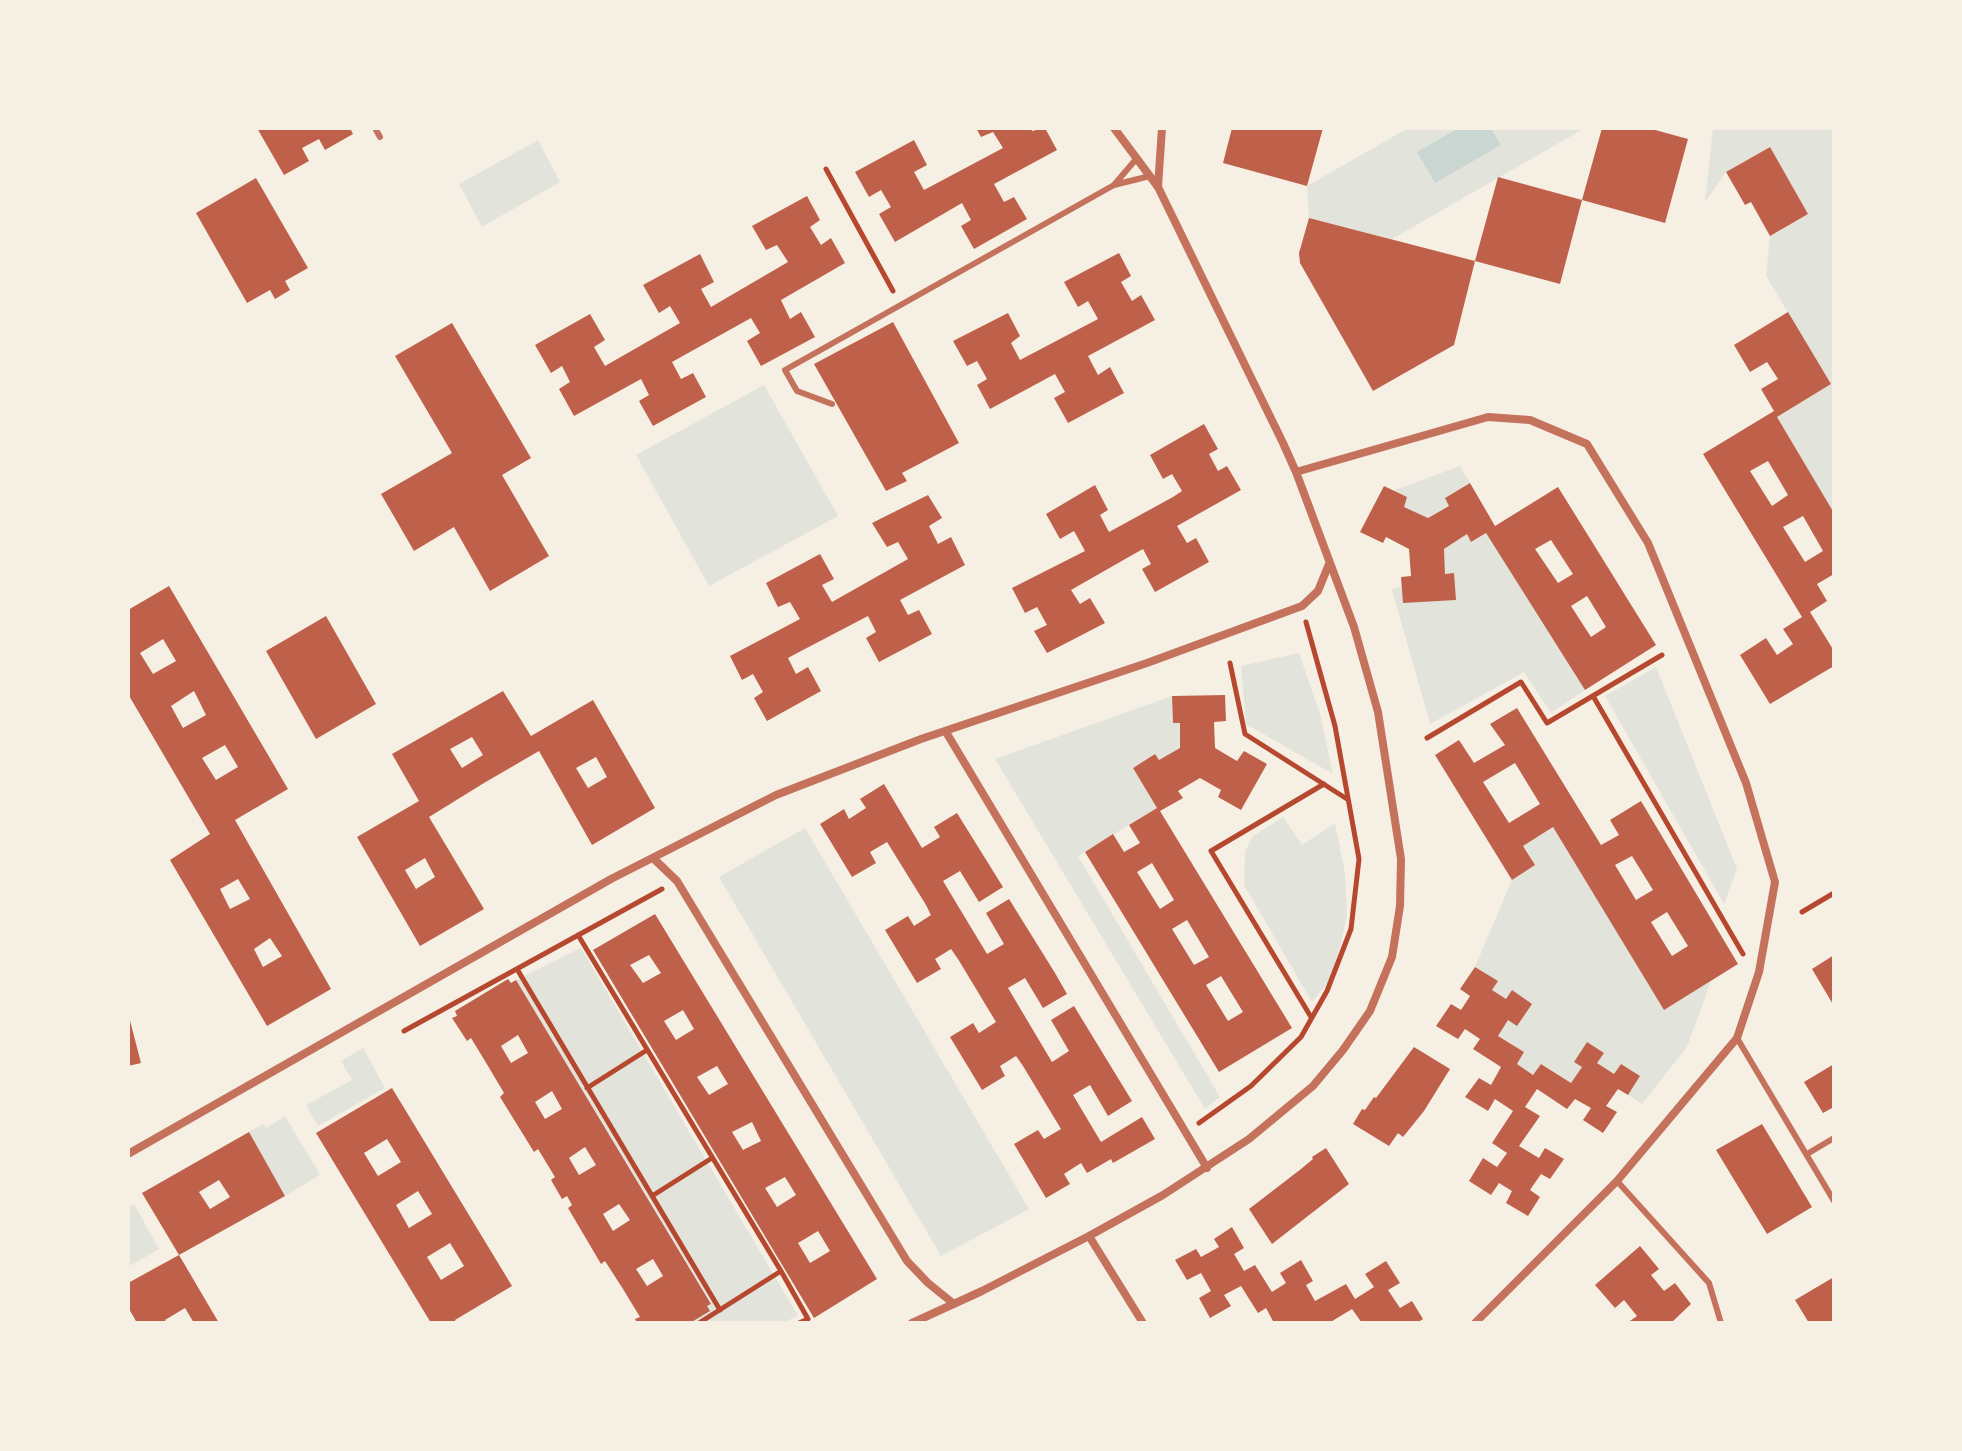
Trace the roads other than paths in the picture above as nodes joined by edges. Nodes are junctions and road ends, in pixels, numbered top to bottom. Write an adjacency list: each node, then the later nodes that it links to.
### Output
1 (375, 128): 4 (lane)
2 (1114, 128): 5 (street)
3 (1162, 128): 8 (street)
4 (380, 137)
5 (1137, 158): 6 (street); 7 (lane)
6 (1150, 176): 7 (lane); 8 (street)
7 (1114, 185): 9 (lane)
8 (1158, 187): 10 (street)
9 (832, 404)
10 (1296, 472): 11 (street); 14 (street)
11 (1329, 564): 12 (street); 18 (street)
12 (946, 732): 13 (street); 18 (street)
13 (653, 858): 16 (street); 22 (street)
14 (1737, 1038): 17 (lane); 19 (street)
15 (1834, 1138): 17 (lane)
16 (128, 1154)
17 (1807, 1154): 20 (lane)
18 (1207, 1168): 21 (street)
19 (1617, 1181): 25 (street); 26 (lane)
20 (1834, 1201)
21 (1089, 1236): 22 (street); 24 (street)
22 (954, 1304): 23 (street)
23 (912, 1323)
24 (1143, 1323)
25 (1475, 1323)
26 (1721, 1323)

